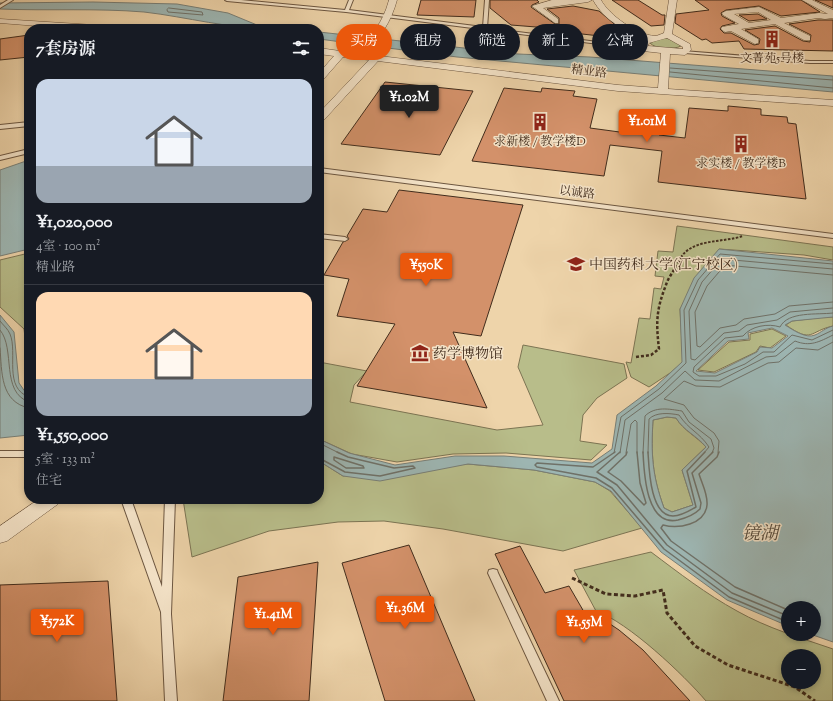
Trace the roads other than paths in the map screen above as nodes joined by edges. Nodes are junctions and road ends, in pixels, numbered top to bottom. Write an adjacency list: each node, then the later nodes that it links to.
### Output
1 (11, 0): 13 (lane)
2 (227, 0): 11 (lane)
3 (351, 0): 14 (lane)
4 (393, 0): 16 (street)
5 (487, 0): 23 (lane)
6 (546, 0): 12 (street)
7 (588, 0): 12 (street)
8 (597, 0): 28 (street)
9 (673, 0): 27 (street)
10 (806, 0): 15 (street)
11 (262, 1): 14 (lane)
12 (563, 2): 19 (street)
13 (0, 7)
14 (346, 11): 16 (lane)
15 (830, 16): 18 (street); 20 (street)
16 (389, 17): 22 (street); 24 (lane)
17 (0, 20): 21 (street)
18 (777, 20): 25 (street); 25 (street); 30 (street)
19 (555, 21)
20 (833, 22)
21 (40, 24)
22 (384, 24)
23 (485, 24)
24 (464, 26)
25 (748, 26): 33 (street)
26 (520, 33): 34 (lane)
27 (668, 35): 28 (street); 31 (street)
28 (652, 38): 32 (street)
29 (688, 38): 31 (street)
30 (807, 38)
31 (676, 39): 37 (street)
32 (648, 40)
33 (755, 41)
34 (592, 42)
35 (648, 48): 39 (street)
36 (324, 51): 38 (street, 精业路)
37 (685, 52): 39 (street); 43 (lane)
38 (336, 53)
39 (666, 53): 45 (street)
40 (336, 58): 44 (street)
41 (392, 59): 45 (street, 精业路)
42 (374, 60): 47 (street)
43 (833, 62)
44 (324, 73)
45 (663, 91): 46 (street, 精业路)
46 (833, 103)
47 (324, 114)
48 (24, 125): 49 (lane)
49 (0, 127)
50 (24, 152): 51 (lane)
51 (0, 158)
52 (324, 171): 53 (lane, 以诚路)
53 (833, 236)
54 (324, 237): 55 (lane)
55 (345, 239)
56 (0, 454): 57 (lane)
57 (24, 454)
58 (45, 504): 61 (street)
59 (128, 504): 63 (lane)
60 (170, 504): 63 (lane)
61 (0, 536)
62 (493, 572): 65 (lane)
63 (166, 614): 64 (lane)
64 (171, 701)
65 (553, 701)

